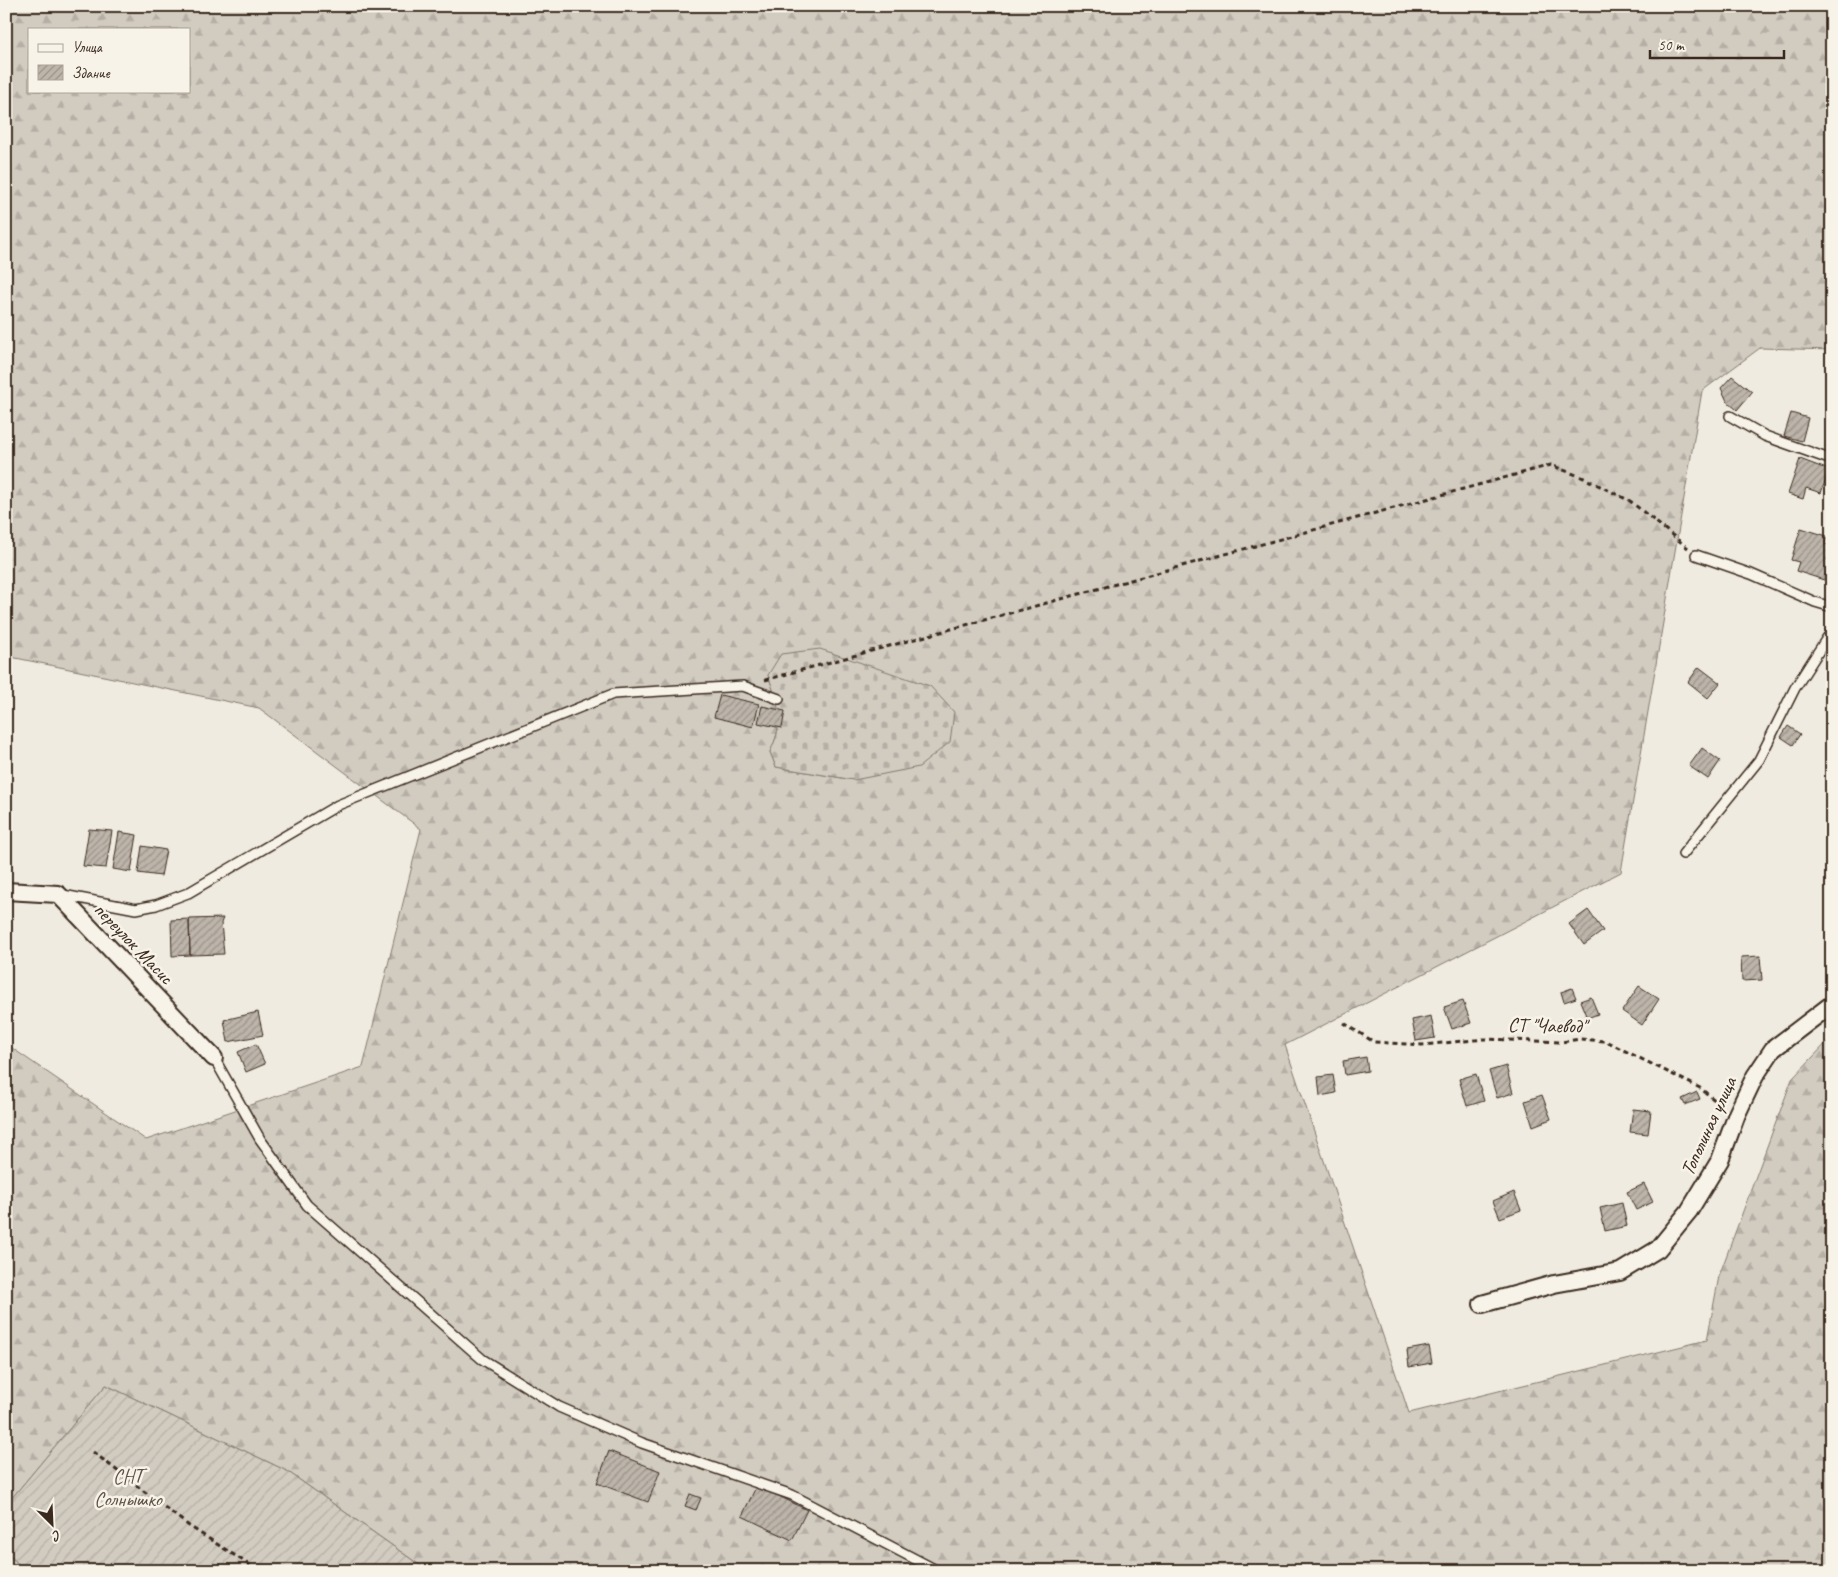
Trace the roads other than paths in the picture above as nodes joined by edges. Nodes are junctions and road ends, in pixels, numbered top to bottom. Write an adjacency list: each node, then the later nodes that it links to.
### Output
1 (1730, 416): 2 (lane)
2 (1832, 460)
3 (1696, 554): 4 (lane)
4 (1832, 607)
5 (1832, 635): 7 (lane)
6 (779, 699): 9 (lane)
7 (1683, 854)
8 (6, 891): 9 (street)
9 (58, 894): 11 (street, переулок Масис)
10 (1832, 1004): 12 (street, Тополиная улица)
11 (214, 1058): 13 (lane)
12 (1482, 1304)
13 (938, 1571)

